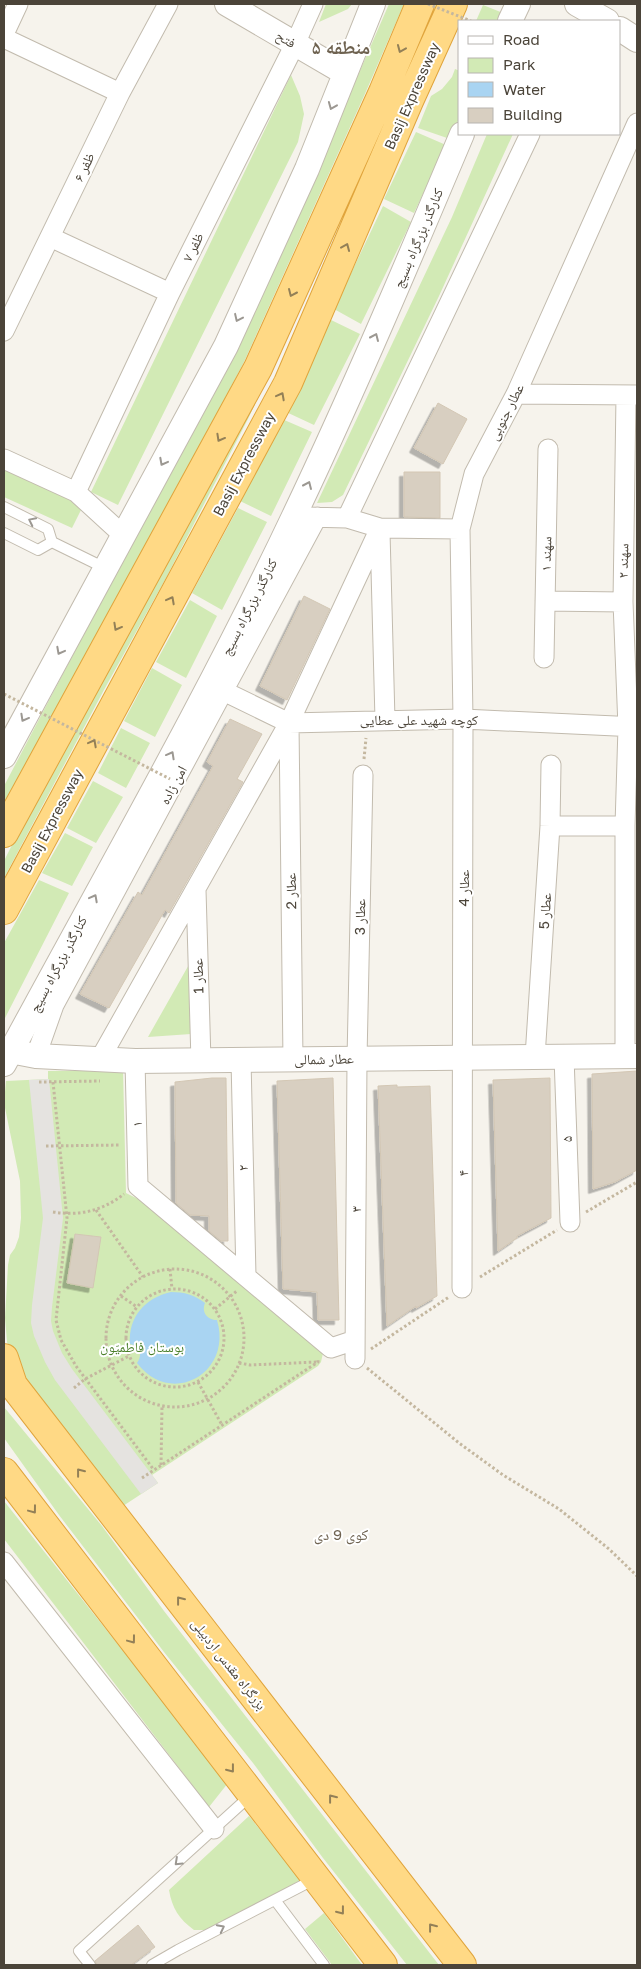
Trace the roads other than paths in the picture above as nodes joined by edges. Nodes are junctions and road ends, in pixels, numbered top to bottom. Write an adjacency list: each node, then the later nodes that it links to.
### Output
1 (18, 4): 11 (street)
2 (168, 4): 15 (street, ظفر ۶)
3 (227, 4): 13 (street, فتح)
4 (313, 4): 13 (street, ظفر ۷)
5 (373, 4): 14 (street)
6 (420, 4): 49 (highway, Basij Expressway, one-way to 49)
7 (453, 4): 51 (highway, Basij Expressway, one-way to 7)
8 (518, 4): 9 (street)
9 (510, 20)
10 (621, 30): 12 (street)
11 (4, 36): 15 (street)
12 (637, 40)
13 (295, 44): 14 (street, فتح); 20 (street, ظفر ۷)
14 (345, 73): 33 (street, one-way to 33)
15 (120, 93): 19 (street, ظفر ۶)
16 (637, 123): 22 (street, عطار جنوبی)
17 (462, 135): 28 (street, کنارگذر بزرگراه بسیج, one-way to 17)
18 (530, 135): 29 (street)
19 (50, 237): 20 (street); 21 (street, ظفر ۶)
20 (170, 293): 26 (street, ظفر ۷)
21 (4, 330)
22 (516, 394): 23 (street); 31 (street, عطار جنوبی)
23 (631, 396): 37 (street, سهند ۲)
24 (548, 449): 36 (street, سهند ۱)
25 (4, 459): 26 (street)
26 (76, 492): 33 (street)
27 (4, 508): 34 (lane, one-way to 27)
28 (305, 516): 29 (street); 39 (street, کنارگذر بزرگراه بسیج)
29 (347, 518): 30 (street)
30 (380, 528): 31 (street); 41 (street); 42 (street)
31 (460, 529): 40 (street, عطار جنوبی)
32 (4, 533): 34 (lane)
33 (123, 535): 35 (street)
34 (52, 542): 35 (lane)
35 (105, 568): 44 (street, one-way to 44)
36 (545, 601): 37 (street); 38 (street, سهند ۱)
37 (623, 602): 43 (street, سهند ۲)
38 (544, 658)
39 (217, 688): 42 (street, کوچه شهید علی عطایی); 52 (street, امن زاده); 56 (street, کنارگذر بزرگراه بسیج, one-way to 39)
40 (464, 719): 41 (street, کوچه شهید علی عطایی); 43 (street, کوچه شهید علی عطایی); 57 (street, عطار 4)
41 (376, 720): 42 (street, کوچه شهید علی عطایی)
42 (289, 723): 50 (street); 60 (street, عطار 2)
43 (633, 727): 48 (street, سهند ۲)
44 (4, 756)
45 (551, 765): 47 (street, عطار 5)
46 (363, 776): 58 (street, عطار 3)
47 (550, 826): 48 (street); 55 (street, عطار 5)
48 (625, 826): 54 (street, سهند ۲)
49 (4, 834)
50 (196, 890): 62 (street, عطار 1); 63 (street)
51 (4, 910)
52 (36, 1056): 56 (street, عطار شمالی); 63 (street, عطار شمالی)
53 (564, 1056): 54 (street, عطار شمالی); 55 (street, عطار شمالی); 64 (street, ۵)
54 (631, 1056)
55 (536, 1057): 57 (street, عطار شمالی)
56 (7, 1058)
57 (464, 1058): 58 (street, عطار شمالی); 66 (street, ۴)
58 (357, 1059): 60 (street, عطار شمالی); 67 (street, ۳)
59 (241, 1060): 60 (street, عطار شمالی); 62 (street, عطار شمالی); 65 (street, ۲)
60 (293, 1060)
61 (136, 1061): 62 (street, عطار شمالی); 63 (street, عطار شمالی); 65 (street, ۱)
62 (201, 1061)
63 (100, 1070)
64 (570, 1222)
65 (246, 1276): 67 (street)
66 (462, 1288)
67 (355, 1340): 69 (street, ۳)
68 (4, 1358): 70 (highway, بزرگراه مقدس اردبیلی)
69 (355, 1359)
70 (8, 1381): 81 (highway, بزرگراه مقدس اردبیلی, one-way to 70)
71 (4, 1472): 73 (highway, one-way to 73)
72 (4, 1562): 74 (street)
73 (251, 1795): 74 (lane); 75 (highway)
74 (214, 1829): 77 (lane, one-way to 77)
75 (316, 1879): 76 (lane); 80 (highway, one-way to 80)
76 (275, 1900): 78 (lane, one-way to 76); 79 (lane)
77 (90, 1965)
78 (152, 1965)
79 (324, 1965)
80 (383, 1965)
81 (462, 1965)

